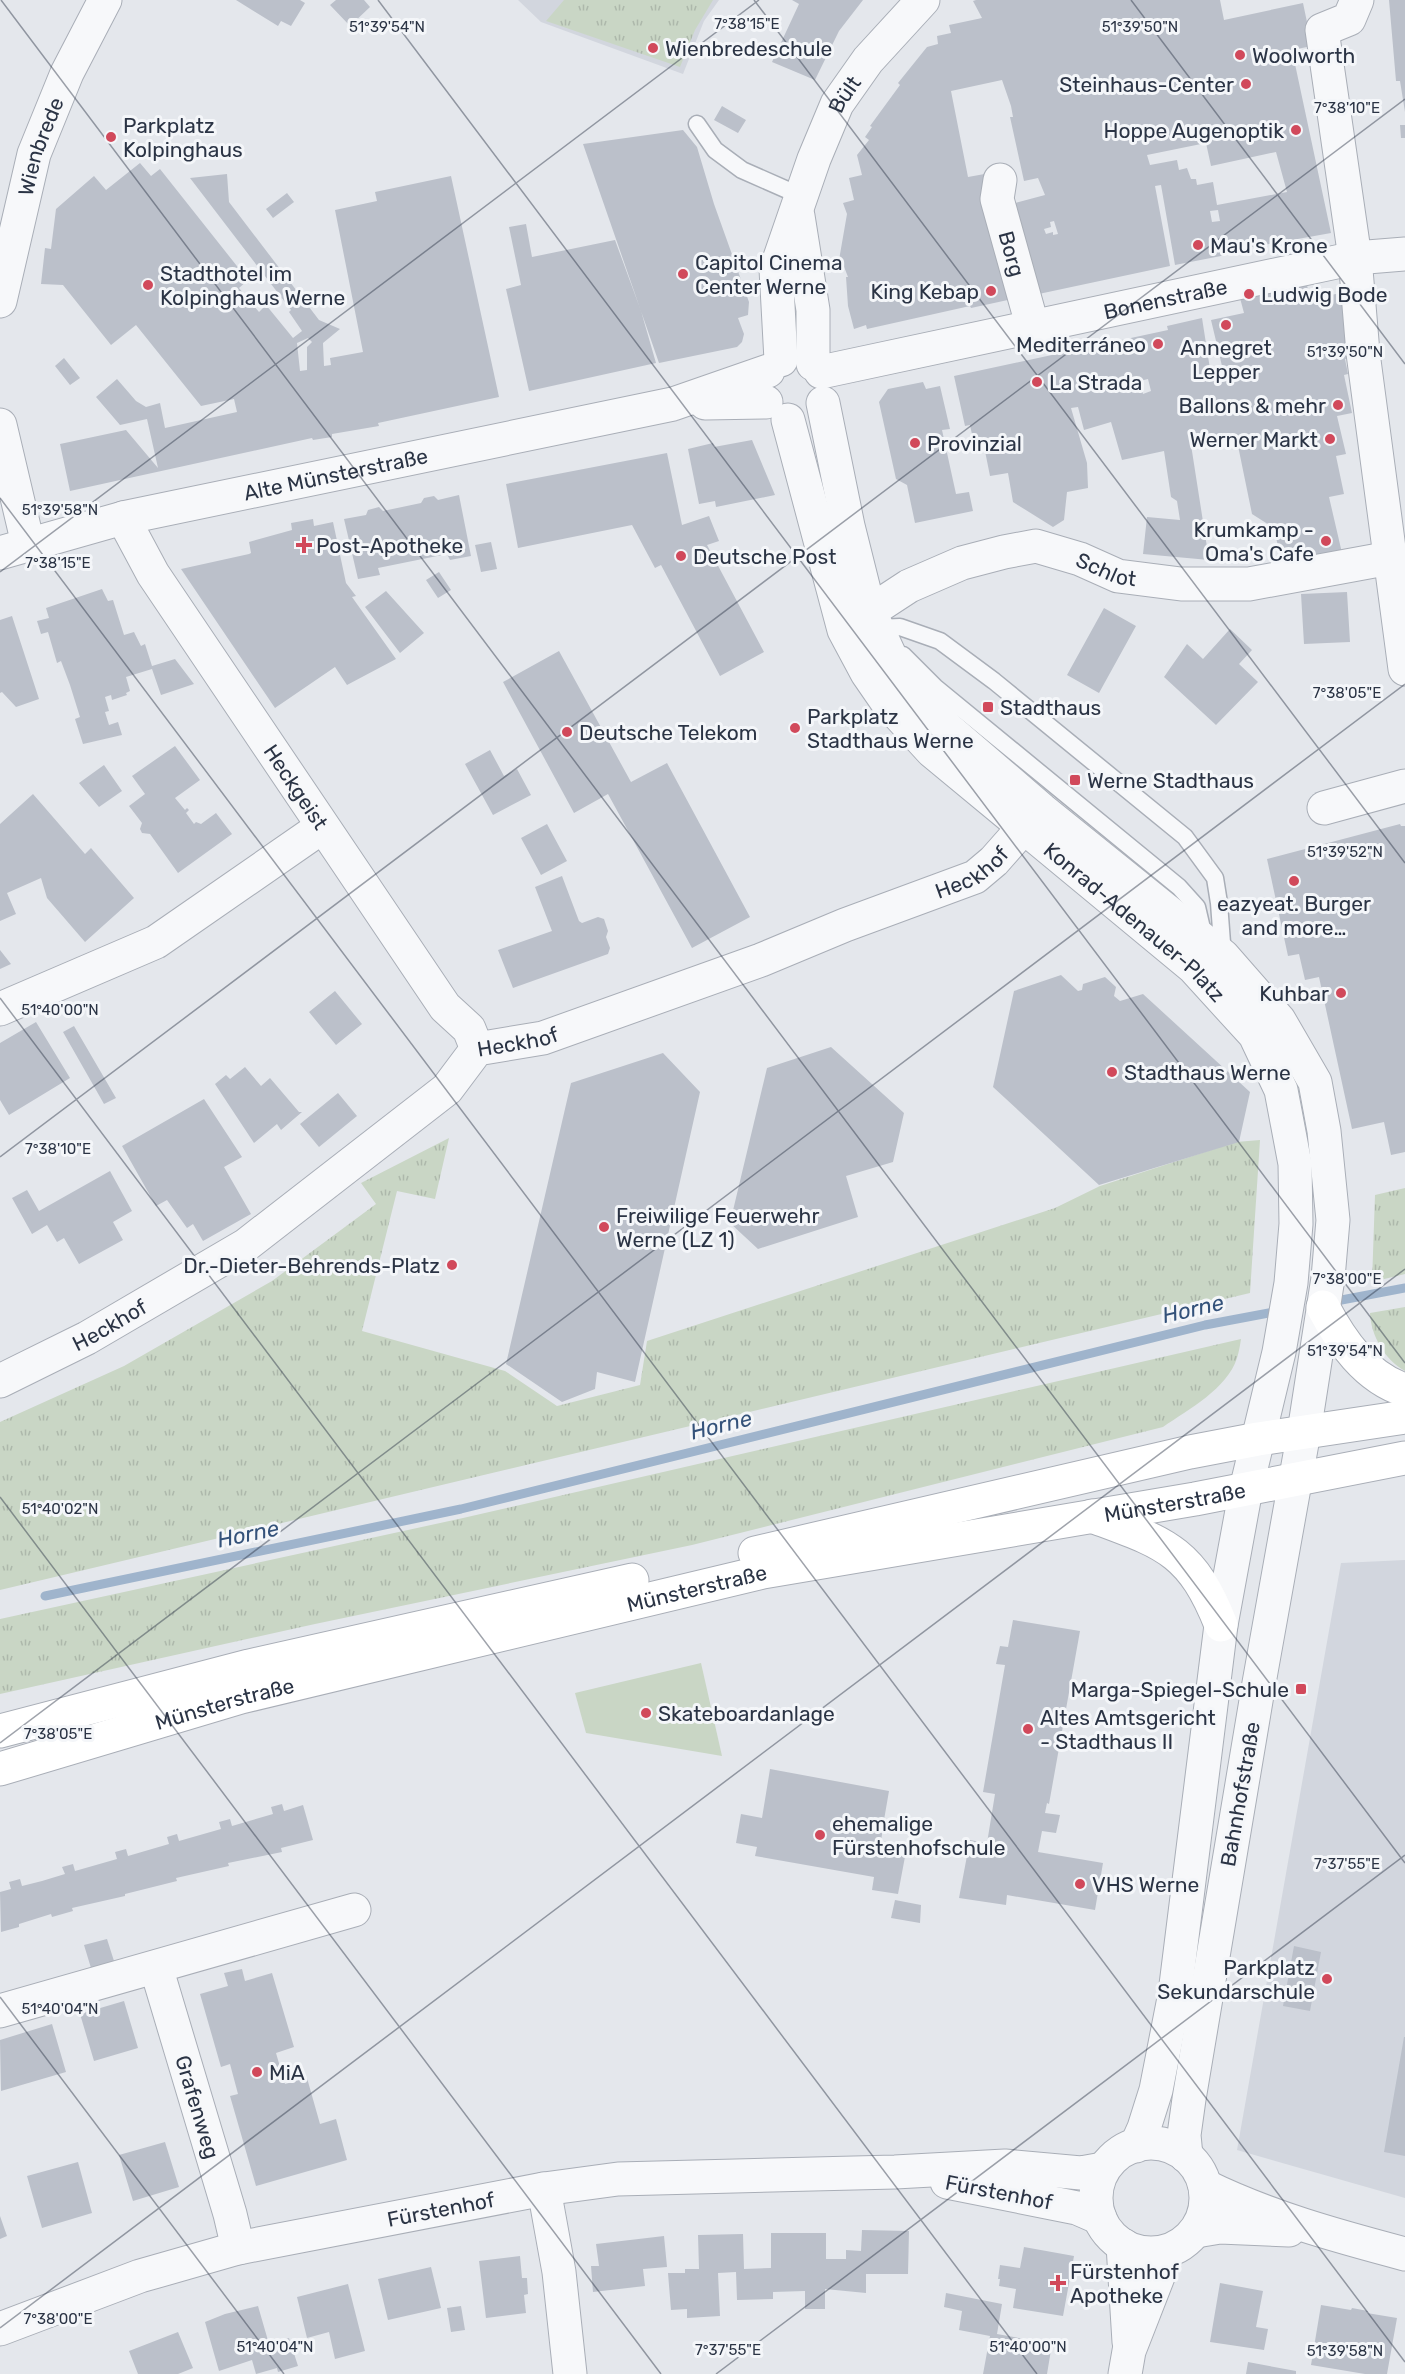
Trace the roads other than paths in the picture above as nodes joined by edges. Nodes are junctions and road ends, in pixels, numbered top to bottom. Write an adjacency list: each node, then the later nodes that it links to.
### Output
1 (105, 0): 9 (street, Wienbrede)
2 (923, 0): 6 (street, Bült)
3 (1358, 0): 8 (street)
4 (697, 124): 6 (lane)
5 (1000, 180): 10 (street, Borg)
6 (799, 202): 11 (street); 12 (street, Bült)
7 (1405, 254): 8 (street, Bonenstraße)
8 (1355, 258): 10 (street, Bonenstraße); 16 (street)
9 (0, 299)
10 (1033, 328): 11 (street, Bonenstraße)
11 (819, 380): 12 (street, Alte Münsterstraße); 12 (street, Alte Münsterstraße); 17 (street, Konrad-Adenauer-Platz)
12 (776, 388): 14 (street, Alte Münsterstraße); 17 (street, Konrad-Adenauer-Platz)
13 (0, 425): 15 (street)
14 (123, 518): 15 (street, Alte Münsterstraße); 21 (street, Heckgeist)
15 (14, 549)
16 (1390, 558): 17 (street, Schlot); 18 (street)
17 (863, 621): 22 (street, Konrad-Adenauer-Platz); 23 (street, Konrad-Adenauer-Platz); 23 (lane)
18 (1405, 669)
19 (1405, 786): 20 (street)
20 (1324, 808)
21 (322, 827): 24 (street); 26 (street, Heckgeist)
22 (1024, 827): 25 (street, Konrad-Adenauer-Platz); 26 (street, Heckhof)
23 (1214, 949): 25 (lane); 27 (street, Konrad-Adenauer-Platz)
24 (0, 1009)
25 (1247, 1025): 33 (street, Konrad-Adenauer-Platz)
26 (477, 1049): 29 (street, Heckhof)
27 (1325, 1293): 28 (main road)
28 (1333, 1349): 30 (main road); 32 (street)
29 (0, 1381)
30 (1405, 1390)
31 (1405, 1418): 32 (main road, Münsterstraße)
32 (1304, 1432): 33 (main road, Münsterstraße); 35 (street, Bahnhofstraße)
33 (1258, 1439): 36 (street, Konrad-Adenauer-Platz); 39 (main road, Münsterstraße)
34 (1405, 1458): 35 (main road, Münsterstraße)
35 (1296, 1479): 36 (main road, Münsterstraße); 45 (street, Bahnhofstraße)
36 (1246, 1489): 37 (main road, Münsterstraße); 38 (street, Bahnhofstraße)
37 (1090, 1515): 38 (main road); 40 (main road, Münsterstraße)
38 (1221, 1625): 44 (street, Bahnhofstraße)
39 (0, 1731)
40 (0, 1769)
41 (354, 1910): 42 (street)
42 (156, 1967): 43 (street); 54 (street, Grafenweg)
43 (0, 2011)
44 (1136, 2146): 45 (street); 46 (street)
45 (1186, 2156): 48 (street)
46 (1103, 2169): 47 (street, Fürstenhof); 50 (street)
47 (896, 2172): 49 (street, Fürstenhof); 50 (street, Fürstenhof)
48 (1204, 2186): 51 (street); 52 (street)
49 (544, 2189): 54 (street, Fürstenhof); 59 (street)
50 (1100, 2218): 53 (street)
51 (1196, 2231): 52 (street); 55 (street)
52 (1323, 2232): 56 (street)
53 (1123, 2245): 55 (street); 58 (street)
54 (238, 2248): 57 (street, Fürstenhof)
55 (1168, 2252): 58 (street)
56 (1405, 2254)
57 (0, 2329)
58 (1127, 2362)
59 (570, 2374)

